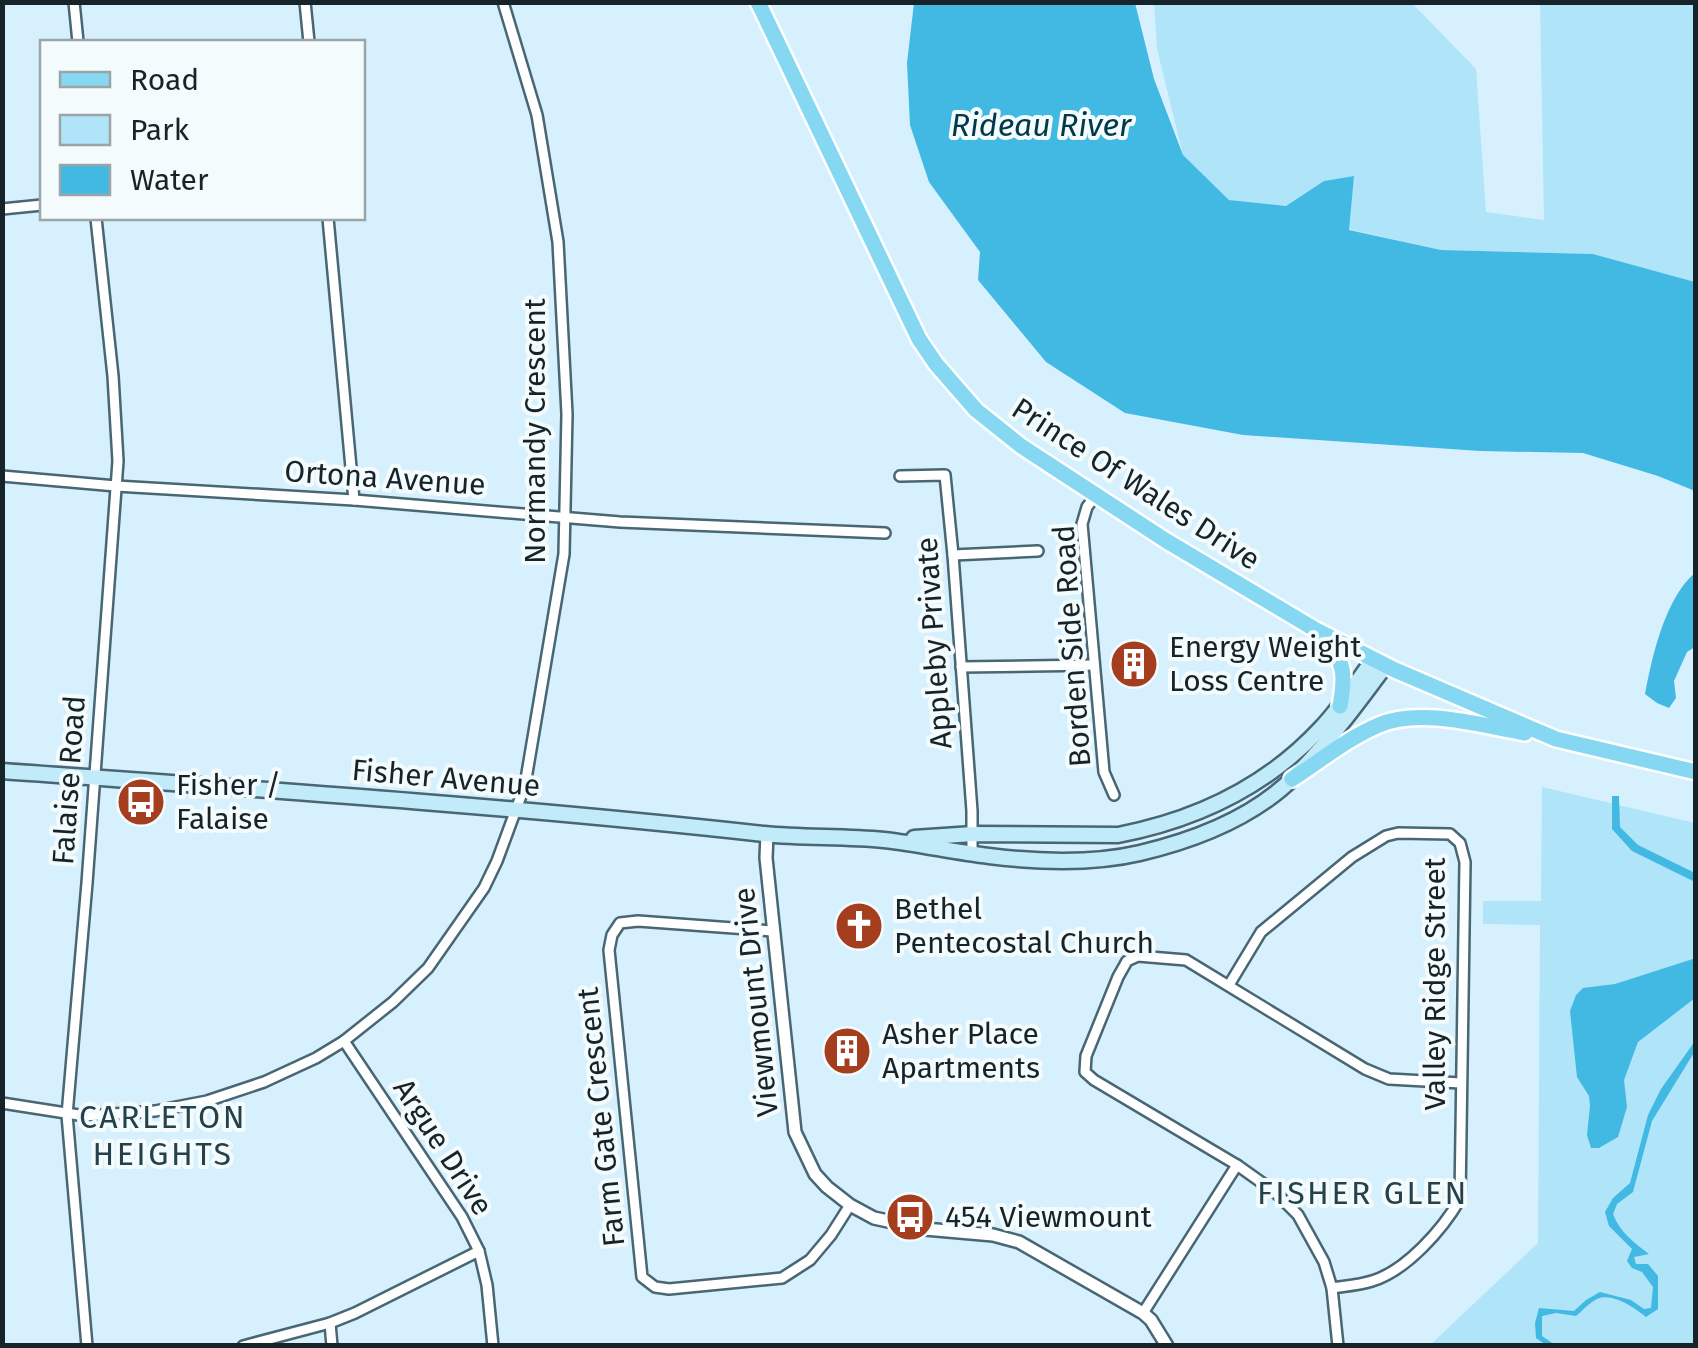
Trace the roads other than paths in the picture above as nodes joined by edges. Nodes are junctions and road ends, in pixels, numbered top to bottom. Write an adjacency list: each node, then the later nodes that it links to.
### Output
1 (74, 2): 5 (street)
2 (305, 2): 6 (street)
3 (502, 2): 16 (street, Normandy Crescent)
4 (758, 2): 14 (main road, Prince Of Wales Drive)
5 (78, 40)
6 (309, 40)
7 (40, 206): 8 (street)
8 (2, 209)
9 (96, 220): 13 (street, Falaise Road)
10 (328, 220): 15 (street)
11 (2, 476): 13 (street, Ortona Avenue)
12 (900, 476): 19 (street, Appleby Private)
13 (116, 486): 15 (street, Ortona Avenue); 28 (street, Falaise Road)
14 (1096, 495): 20 (main road, Prince Of Wales Drive); 22 (street, Borden Side Road)
15 (354, 500): 16 (street, Ortona Avenue)
16 (565, 516): 17 (street, Ortona Avenue); 31 (street, Normandy Crescent)
17 (884, 534)
18 (1038, 552): 19 (street)
19 (954, 554): 23 (street, Appleby Private)
20 (1316, 630): 21 (main road, Prince Of Wales Drive); 24 (main road)
21 (1379, 663): 24 (main road, Fisher Avenue); 25 (main road, Prince Of Wales Drive); 29 (main road, Fisher Avenue)
22 (1094, 664): 23 (street); 30 (street, Borden Side Road)
23 (960, 667): 35 (street, Appleby Private)
24 (1340, 706): 32 (main road, Fisher Avenue)
25 (1556, 739): 27 (main road, Prince Of Wales Drive); 29 (main road)
26 (2, 770): 28 (main road, Fisher Avenue)
27 (1696, 772)
28 (94, 777): 31 (main road, Fisher Avenue); 43 (street, Falaise Road)
29 (1292, 779): 33 (main road, Fisher Avenue)
30 (1114, 795)
31 (517, 811): 34 (main road, Fisher Avenue); 40 (street, Normandy Crescent)
32 (1201, 812): 33 (main road); 35 (main road, Fisher Avenue)
33 (1208, 831): 37 (main road, Fisher Avenue)
34 (767, 834): 36 (main road, Fisher Avenue); 38 (street, Viewmount Drive)
35 (972, 834): 36 (main road, Fisher Avenue); 37 (street, Appleby Private)
36 (884, 840): 37 (main road, Fisher Avenue)
37 (972, 854)
38 (773, 931): 45 (street, Viewmount Drive); 45 (street, Farm Gate Crescent)
39 (1229, 985): 41 (street); 41 (street, Valley Ridge Street); 44 (street)
40 (344, 1041): 43 (street, Normandy Crescent); 46 (street, Argue Drive)
41 (1460, 1083): 47 (street, Valley Ridge Street)
42 (2, 1103): 43 (street, Normandy Crescent)
43 (67, 1114): 50 (street, Falaise Road)
44 (1237, 1165): 47 (street); 48 (street)
45 (850, 1205): 48 (street, Viewmount Drive)
46 (479, 1251): 49 (street); 53 (street, Argue Drive)
47 (1332, 1288): 55 (street)
48 (1142, 1313): 54 (street, Viewmount Drive)
49 (330, 1323): 51 (street); 52 (street)
50 (87, 1346)
51 (243, 1346)
52 (332, 1346)
53 (493, 1346)
54 (1167, 1346)
55 (1338, 1346)

